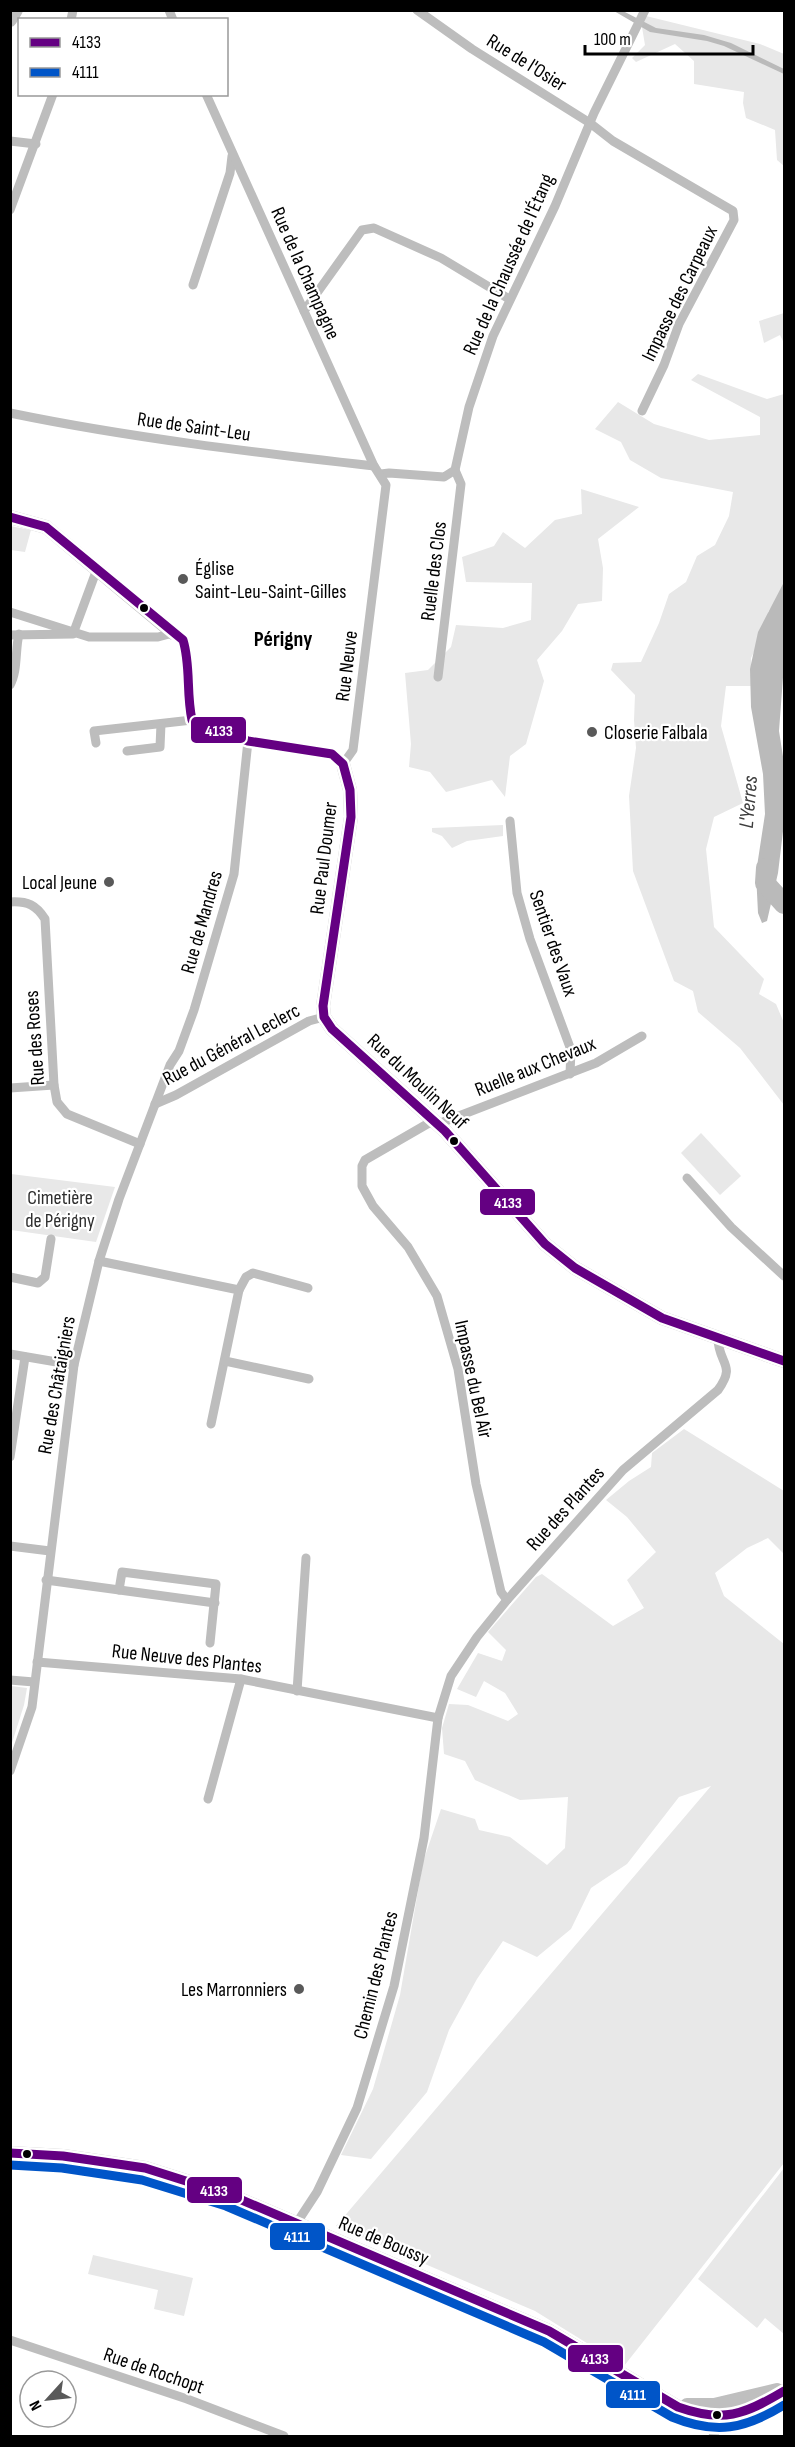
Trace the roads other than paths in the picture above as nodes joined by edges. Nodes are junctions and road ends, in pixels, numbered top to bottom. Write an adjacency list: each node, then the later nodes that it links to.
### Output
1 (16, 10): 4 (street)
2 (417, 10): 7 (street, Rue de l'Osier)
3 (645, 10): 7 (street, Rue de la Chaussée de l'Étang)
4 (10, 20)
5 (52, 96): 9 (street)
6 (207, 96): 10 (street, Rue de la Champagne)
7 (590, 123): 13 (street, Rue de la Chaussée de l'Étang); 15 (street, Impasse des Carpeaux)
8 (10, 141): 9 (street)
9 (36, 144): 11 (street)
10 (232, 154): 12 (street); 14 (street, Rue de la Champagne)
11 (10, 210)
12 (193, 285)
13 (509, 299): 14 (street); 18 (street, Rue de la Chaussée de l'Étang)
14 (304, 311): 17 (street, Rue de la Champagne)
15 (642, 411)
16 (10, 413): 17 (street, Rue de Saint-Leu)
17 (374, 466): 19 (street)
18 (455, 470): 19 (street); 26 (street, Ruelle des Clos)
19 (381, 474): 33 (street, Rue Neuve)
20 (10, 517): 21 (street)
21 (97, 569): 23 (street); 24 (street)
22 (10, 612): 23 (street)
23 (74, 631): 24 (street); 25 (street)
24 (172, 633): 28 (street)
25 (15, 635): 27 (street)
26 (438, 677)
27 (10, 685)
28 (192, 720): 29 (street); 30 (street)
29 (161, 724): 31 (street); 32 (street)
30 (248, 741): 33 (street); 41 (street, Rue de Mandres)
31 (96, 743)
32 (127, 751)
33 (343, 764): 36 (street, Rue Paul Doumer)
34 (510, 821): 38 (street, Sentier des Vaux)
35 (10, 902): 39 (street, Rue des Roses)
36 (324, 1017): 41 (street, Rue du Général Leclerc); 42 (street, Rue du Moulin Neuf)
37 (642, 1036): 38 (street, Ruelle aux Chevaux)
38 (570, 1074): 42 (street, Ruelle aux Chevaux)
39 (54, 1085): 40 (street); 43 (street, Rue des Roses)
40 (10, 1089)
41 (155, 1104): 43 (street, Rue des Châtaigniers)
42 (438, 1124): 51 (street, Rue du Moulin Neuf); 65 (street, Impasse du Bel Air)
43 (140, 1144): 46 (street, Rue des Châtaigniers)
44 (687, 1178): 47 (street)
45 (51, 1239): 48 (street)
46 (99, 1261): 50 (street); 56 (street, Rue des Châtaigniers)
47 (784, 1276)
48 (10, 1277)
49 (308, 1288): 50 (street)
50 (239, 1290): 54 (street)
51 (718, 1338): 55 (street, Rue du Moulin Neuf); 65 (street, Rue des Plantes)
52 (10, 1354): 53 (street)
53 (25, 1357): 56 (street); 59 (street)
54 (225, 1361): 57 (street); 58 (street)
55 (784, 1361)
56 (74, 1365): 61 (street, Rue des Châtaigniers)
57 (309, 1379)
58 (211, 1425)
59 (10, 1457)
60 (12, 1544): 61 (street)
61 (50, 1551): 63 (street, Rue des Châtaigniers)
62 (306, 1558): 72 (street)
63 (46, 1580): 64 (street); 68 (street, Rue des Châtaigniers)
64 (119, 1590): 66 (street); 66 (street)
65 (507, 1600): 73 (street, Rue des Plantes)
66 (215, 1603): 67 (street)
67 (210, 1643)
68 (37, 1662): 69 (street, Rue Neuve des Plantes); 71 (street, Rue des Châtaigniers)
69 (241, 1678): 72 (street, Rue Neuve des Plantes); 75 (street)
70 (10, 1680): 71 (street)
71 (34, 1682): 74 (street)
72 (297, 1691): 73 (street, Rue Neuve des Plantes)
73 (438, 1718): 77 (street, Chemin des Plantes)
74 (10, 1771)
75 (208, 1799)
76 (10, 2153): 77 (street, Rue de Boussy)
77 (296, 2224): 80 (street, Rue de Boussy)
78 (10, 2340): 83 (street, Rue de Rochopt)
79 (784, 2390): 81 (street); 82 (street)
80 (658, 2393): 81 (street); 82 (street)
81 (720, 2403): 82 (street)
82 (721, 2418): 85 (street)
83 (269, 2434): 84 (street, Rue de Rochopt)
84 (284, 2436)
85 (713, 2436)

